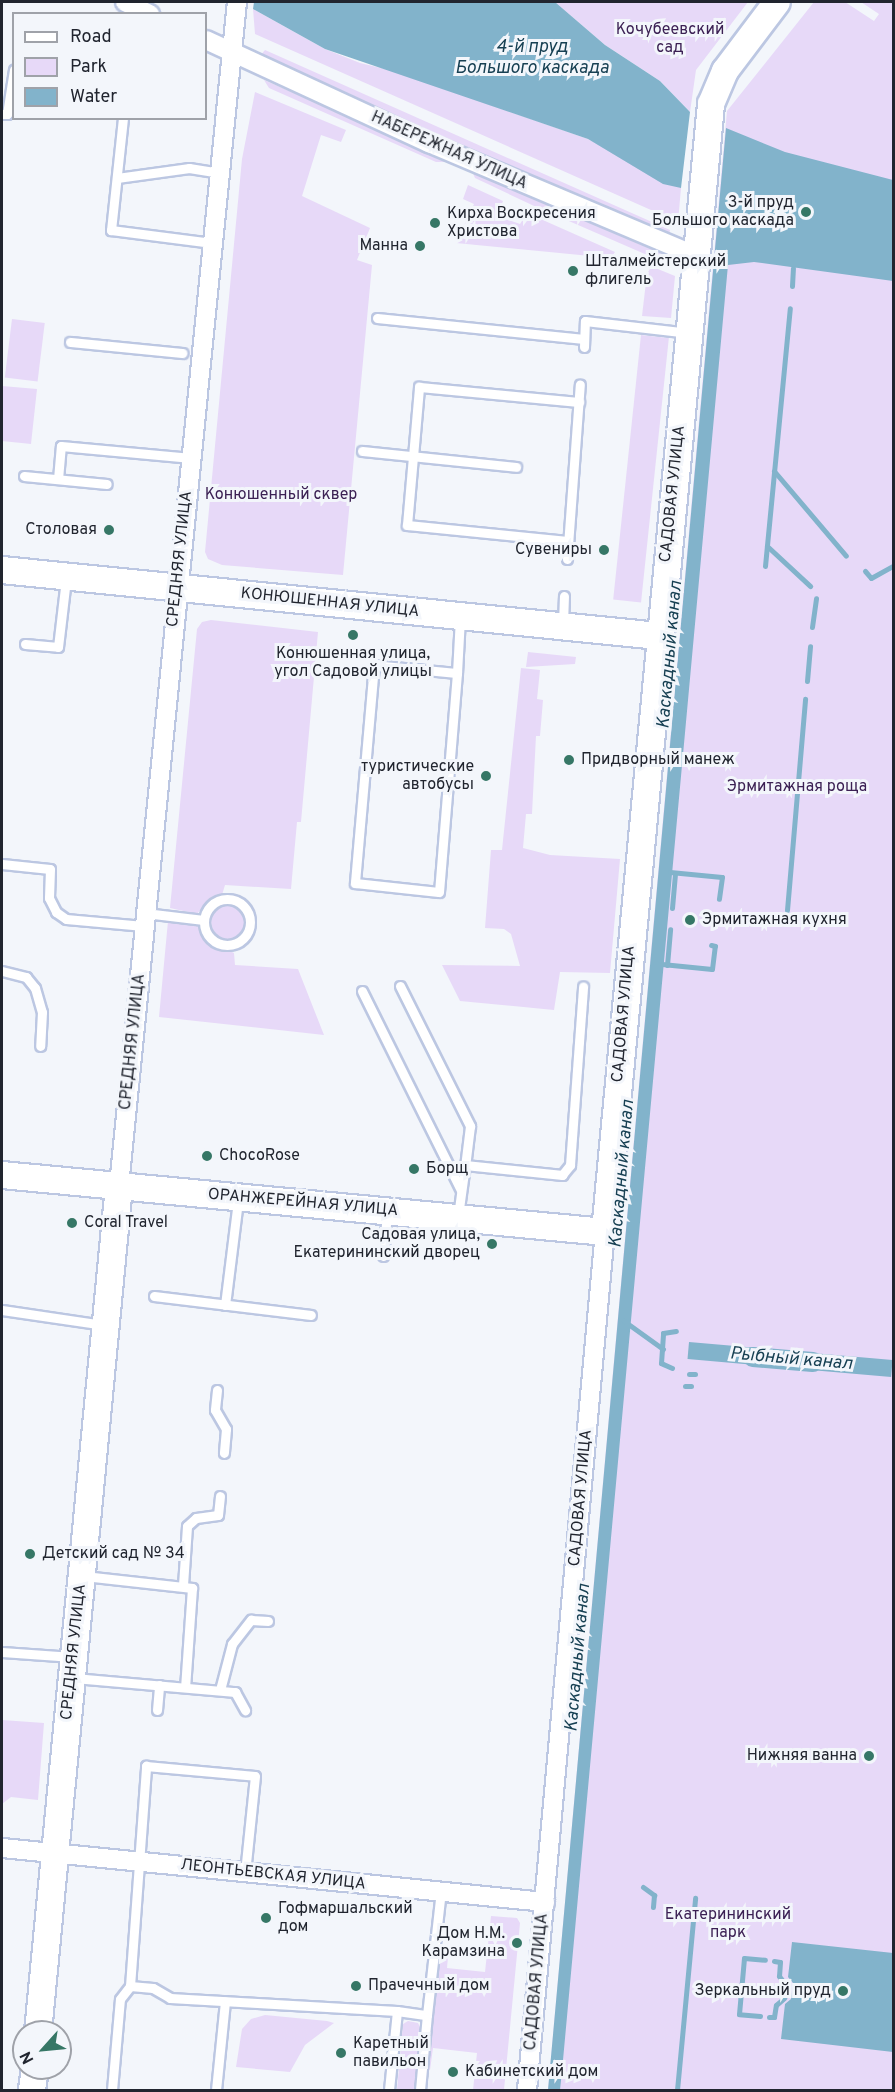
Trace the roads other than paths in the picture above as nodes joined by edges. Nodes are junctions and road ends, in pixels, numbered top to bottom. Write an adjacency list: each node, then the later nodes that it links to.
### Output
1 (125, 2): 4 (street)
2 (777, 2): 13 (main road, САДОВАЯ УЛИЦА)
3 (236, 10): 6 (street, СРЕДНЯЯ УЛИЦА)
4 (146, 12)
5 (207, 41): 6 (street, НАБЕРЕЖНАЯ УЛИЦА)
6 (231, 53): 10 (street, СРЕДНЯЯ УЛИЦА); 13 (street, НАБЕРЕЖНАЯ УЛИЦА)
7 (12, 83): 8 (lane)
8 (2, 114)
9 (123, 120): 11 (lane)
10 (219, 172): 11 (lane); 12 (street, СРЕДНЯЯ УЛИЦА)
11 (117, 178): 12 (lane)
12 (212, 243): 22 (street, СРЕДНЯЯ УЛИЦА)
13 (696, 255): 15 (main road, САДОВАЯ УЛИЦА)
14 (377, 318): 15 (lane)
15 (689, 333): 35 (main road, САДОВАЯ УЛИЦА)
16 (70, 342): 17 (lane)
17 (182, 353)
18 (580, 384): 19 (lane)
19 (579, 402): 21 (lane); 27 (lane)
20 (362, 451): 21 (lane)
21 (413, 456): 23 (lane); 27 (lane)
22 (191, 458): 25 (lane); 31 (street, СРЕДНЯЯ УЛИЦА)
23 (516, 467)
24 (24, 476): 25 (lane)
25 (58, 479): 26 (lane)
26 (107, 484)
27 (568, 541): 28 (lane)
28 (567, 559)
29 (2, 570): 30 (main road, КОНЮШЕННАЯ УЛИЦА)
30 (66, 577): 31 (main road, КОНЮШЕННАЯ УЛИЦА); 36 (lane)
31 (177, 587): 33 (main road, КОНЮШЕННАЯ УЛИЦА); 39 (street, СРЕДНЯЯ УЛИЦА)
32 (564, 596): 34 (lane)
33 (460, 616): 34 (main road, КОНЮШЕННАЯ УЛИЦА); 37 (lane)
34 (562, 626): 35 (main road, КОНЮШЕННАЯ УЛИЦА)
35 (659, 636): 53 (main road, САДОВАЯ УЛИЦА)
36 (26, 644)
37 (457, 673): 37 (lane)
38 (2, 864): 39 (lane)
39 (145, 919): 40 (lane); 48 (street, СРЕДНЯЯ УЛИЦА)
40 (204, 920): 40 (lane)
41 (2, 971): 45 (lane)
42 (400, 986): 46 (lane)
43 (583, 986): 46 (lane)
44 (362, 991): 49 (lane)
45 (40, 1046)
46 (465, 1165): 49 (lane)
47 (2, 1175): 48 (main road, ОРАНЖЕРЕЙНАЯ УЛИЦА)
48 (119, 1186): 50 (main road, ОРАНЖЕРЕЙНАЯ УЛИЦА); 59 (main road, СРЕДНЯЯ УЛИЦА)
49 (461, 1190): 52 (lane)
50 (238, 1197): 51 (main road, ОРАНЖЕРЕЙНАЯ УЛИЦА); 56 (lane)
51 (387, 1211): 52 (main road, ОРАНЖЕРЕЙНАЯ УЛИЦА); 54 (lane)
52 (458, 1218): 53 (main road, ОРАНЖЕРЕЙНАЯ УЛИЦА)
53 (605, 1232): 78 (street, САДОВАЯ УЛИЦА)
54 (383, 1256)
55 (153, 1296): 56 (lane)
56 (225, 1305): 58 (lane)
57 (2, 1310): 59 (lane)
58 (311, 1316)
59 (105, 1325): 63 (main road, СРЕДНЯЯ УЛИЦА)
60 (217, 1390): 61 (lane)
61 (224, 1453)
62 (220, 1496): 64 (lane)
63 (81, 1575): 64 (lane); 67 (main road, СРЕДНЯЯ УЛИЦА)
64 (183, 1585): 69 (lane)
65 (268, 1621): 70 (lane)
66 (2, 1652): 67 (lane)
67 (72, 1668): 68 (lane); 74 (main road, СРЕДНЯЯ УЛИЦА)
68 (159, 1685): 69 (lane); 71 (lane)
69 (185, 1687): 70 (lane)
70 (220, 1690): 72 (lane)
71 (157, 1710)
72 (245, 1710)
73 (2, 1848): 74 (street, ЛЕОНТЬЕВСКАЯ УЛИЦА)
74 (55, 1853): 75 (street, ЛЕОНТЬЕВСКАЯ УЛИЦА); 83 (main road, СРЕДНЯЯ УЛИЦА)
75 (140, 1862): 76 (street, ЛЕОНТЬЕВСКАЯ УЛИЦА); 76 (lane); 79 (lane)
76 (245, 1872): 77 (street, ЛЕОНТЬЕВСКАЯ УЛИЦА)
77 (441, 1891): 78 (street, ЛЕОНТЬЕВСКАЯ УЛИЦА); 82 (lane)
78 (544, 1902): 88 (street, САДОВАЯ УЛИЦА)
79 (130, 1986): 80 (lane); 84 (lane)
80 (225, 2001): 81 (lane); 85 (lane)
81 (397, 2011): 82 (lane); 86 (lane)
82 (428, 2015): 87 (lane)
83 (39, 2020)
84 (112, 2091)
85 (216, 2091)
86 (388, 2091)
87 (420, 2091)
88 (527, 2091)

